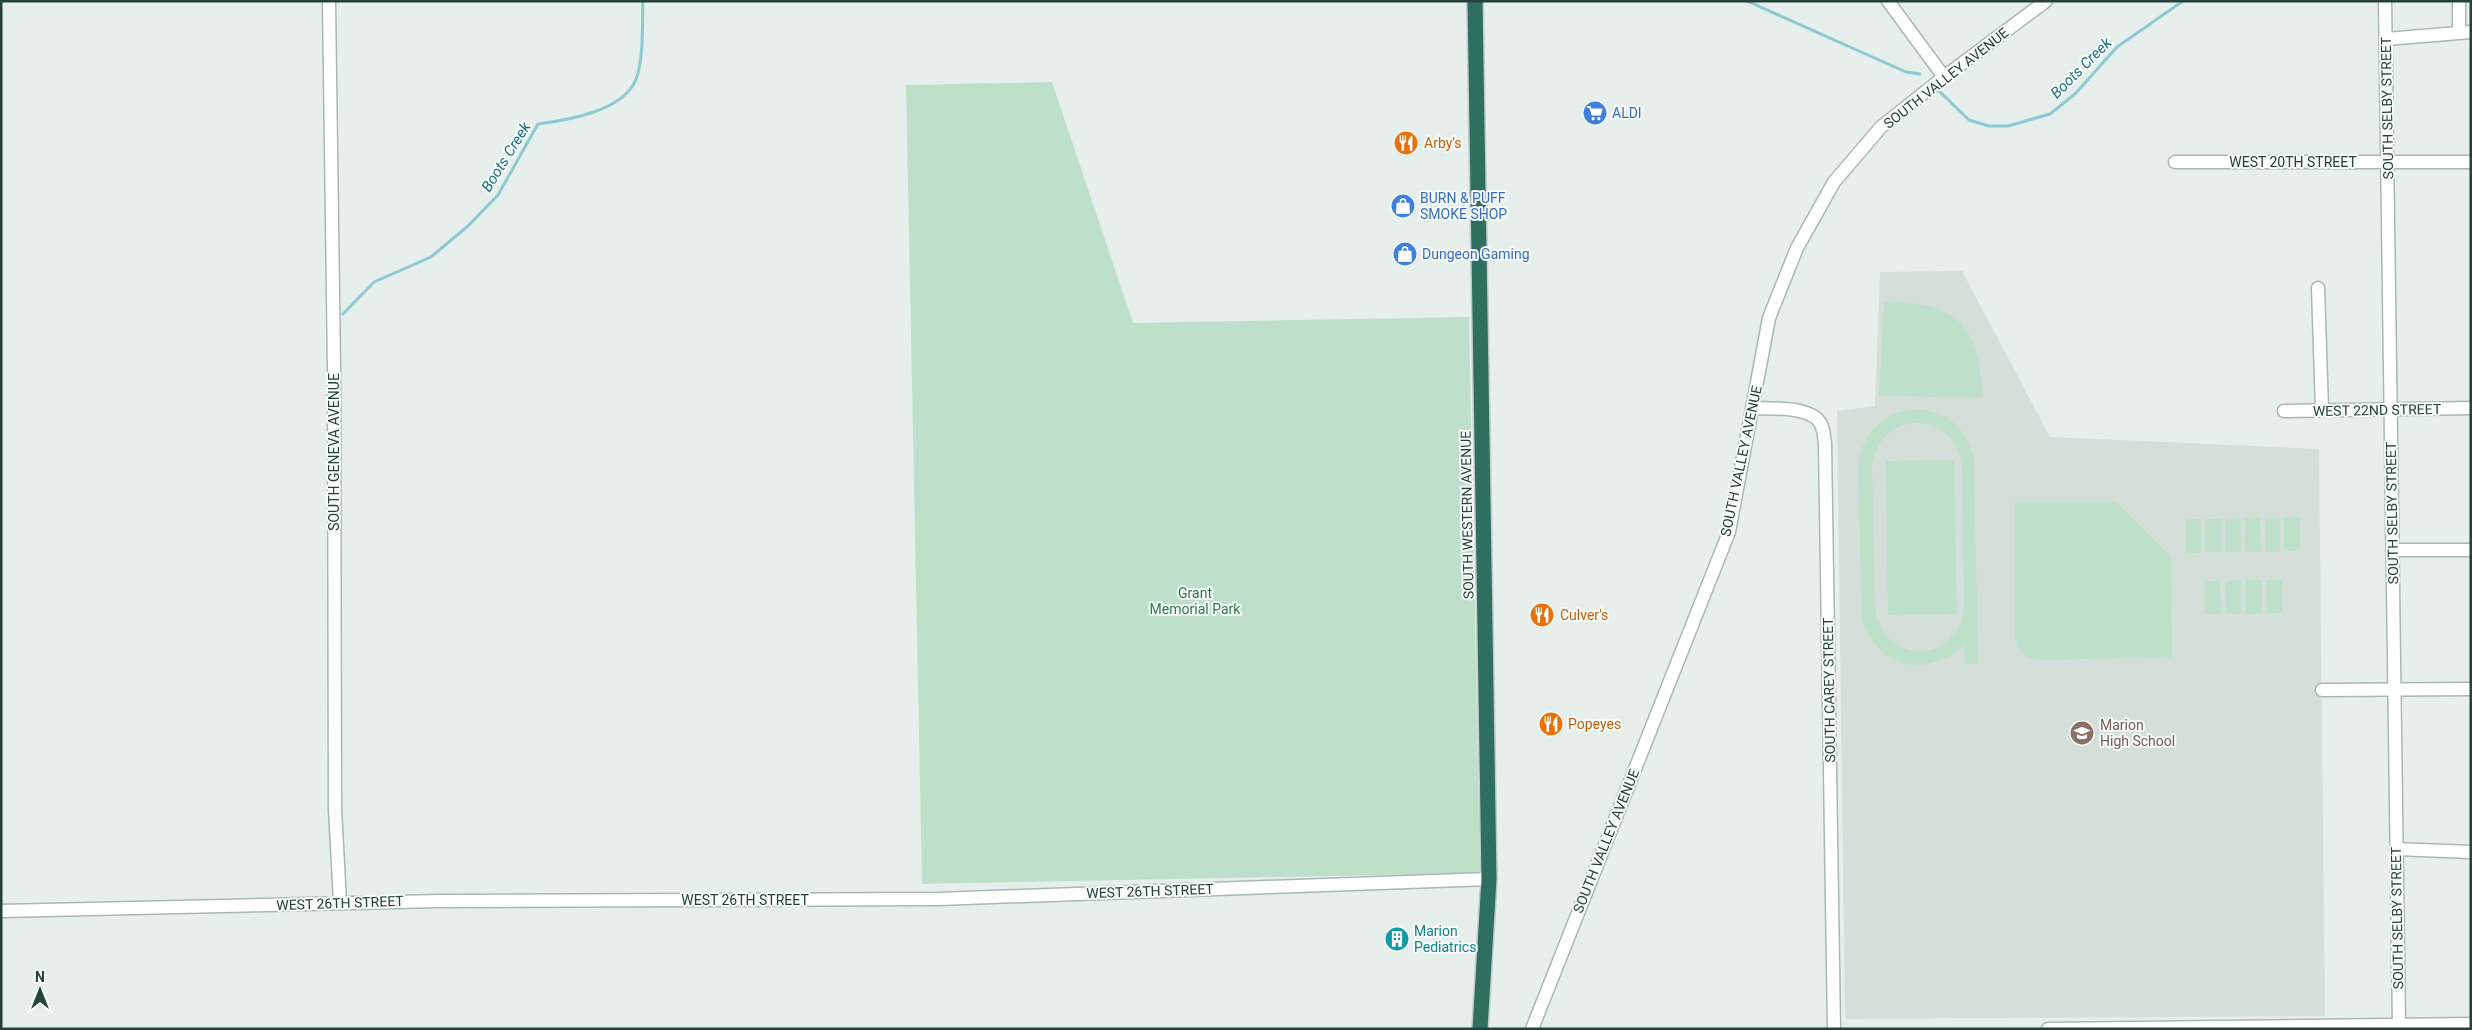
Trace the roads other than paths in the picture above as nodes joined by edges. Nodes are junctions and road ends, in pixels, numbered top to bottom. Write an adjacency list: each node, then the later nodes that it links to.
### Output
1 (329, 1): 27 (street, SOUTH GENEVA AVENUE)
2 (1475, 1): 26 (highway, SOUTH WESTERN AVENUE)
3 (1888, 1): 9 (street)
4 (2046, 1): 9 (street, SOUTH VALLEY AVENUE)
5 (2385, 1): 8 (street, SOUTH SELBY STREET)
6 (2459, 1): 7 (street)
7 (2465, 32): 8 (street)
8 (2386, 39): 12 (street, SOUTH SELBY STREET)
9 (1944, 76): 14 (street, SOUTH VALLEY AVENUE)
10 (2175, 162): 12 (street, WEST 20TH STREET)
11 (2471, 162): 12 (street, WEST 20TH STREET)
12 (2387, 163): 16 (street, SOUTH SELBY STREET)
13 (2318, 288): 17 (street)
14 (1753, 408): 33 (street, SOUTH VALLEY AVENUE); 34 (street, SOUTH CAREY STREET)
15 (2471, 408): 16 (street, WEST 22ND STREET)
16 (2391, 409): 17 (street, WEST 22ND STREET); 19 (street, SOUTH SELBY STREET)
17 (2322, 410): 18 (street, WEST 22ND STREET)
18 (2284, 411)
19 (2392, 550): 20 (street); 23 (street, SOUTH SELBY STREET)
20 (2471, 550)
21 (2471, 689): 23 (street)
22 (2322, 690): 23 (street)
23 (2394, 690): 24 (street, SOUTH SELBY STREET)
24 (2396, 849): 25 (street); 30 (street, SOUTH SELBY STREET)
25 (2471, 852)
26 (1489, 879): 27 (street, WEST 26TH STREET); 32 (highway, SOUTH WESTERN AVENUE)
27 (340, 902): 28 (street, WEST 26TH STREET)
28 (1, 911)
29 (2471, 1024): 30 (street)
30 (2399, 1025): 31 (street)
31 (2255, 1028): 35 (street)
32 (1480, 1029)
33 (1532, 1029)
34 (1834, 1029)
35 (2048, 1029)

